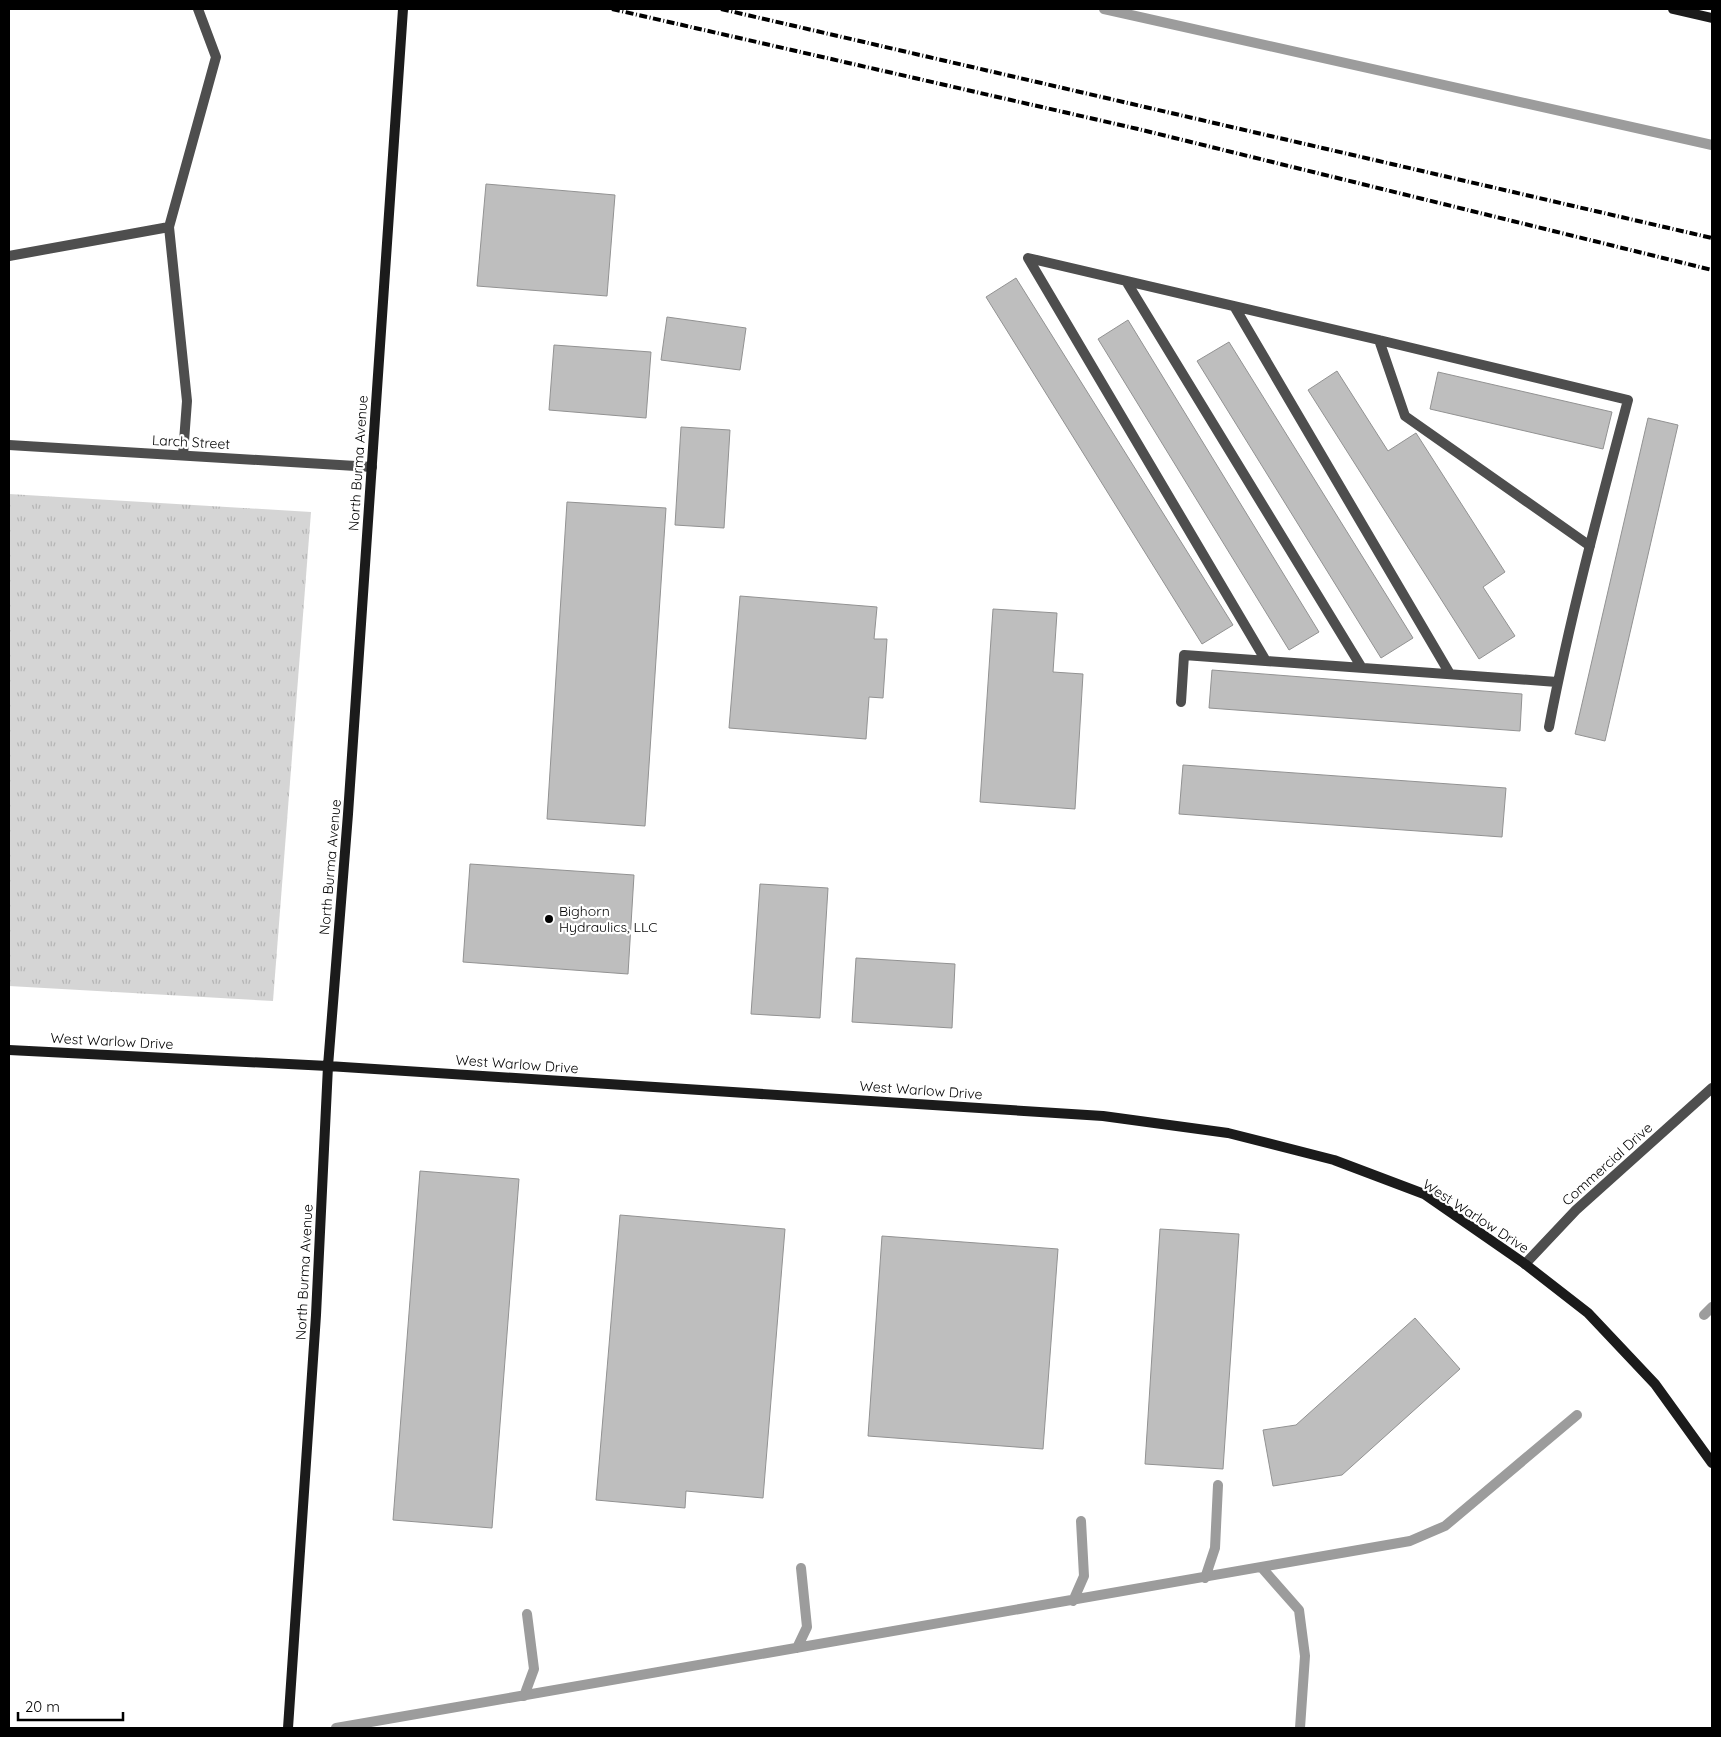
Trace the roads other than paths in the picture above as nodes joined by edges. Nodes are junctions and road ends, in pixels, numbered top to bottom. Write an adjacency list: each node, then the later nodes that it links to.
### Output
1 (198, 9): 5 (street)
2 (403, 9): 12 (street, North Burma Avenue)
3 (1673, 9): 4 (street)
4 (1712, 18)
5 (169, 227): 6 (street); 11 (street)
6 (9, 256)
7 (1126, 281): 8 (street); 14 (street); 15 (street)
8 (1234, 306): 9 (street); 16 (street)
9 (1380, 340): 13 (street); 13 (street)
10 (9, 445): 11 (street, Larch Street)
11 (184, 455): 12 (street, Larch Street)
12 (372, 467): 21 (street, North Burma Avenue)
13 (1590, 546): 17 (street)
14 (1266, 661): 15 (street); 18 (street)
15 (1362, 668): 16 (street)
16 (1450, 674): 17 (street)
17 (1557, 682): 19 (street)
18 (1180, 702)
19 (1549, 727)
20 (9, 1050): 21 (street, West Warlow Drive)
21 (328, 1066): 23 (street, West Warlow Drive); 25 (street, North Burma Avenue)
22 (1712, 1088): 23 (street, Commercial Drive)
23 (1525, 1264): 24 (street, West Warlow Drive)
24 (1712, 1463)
25 (288, 1728)

